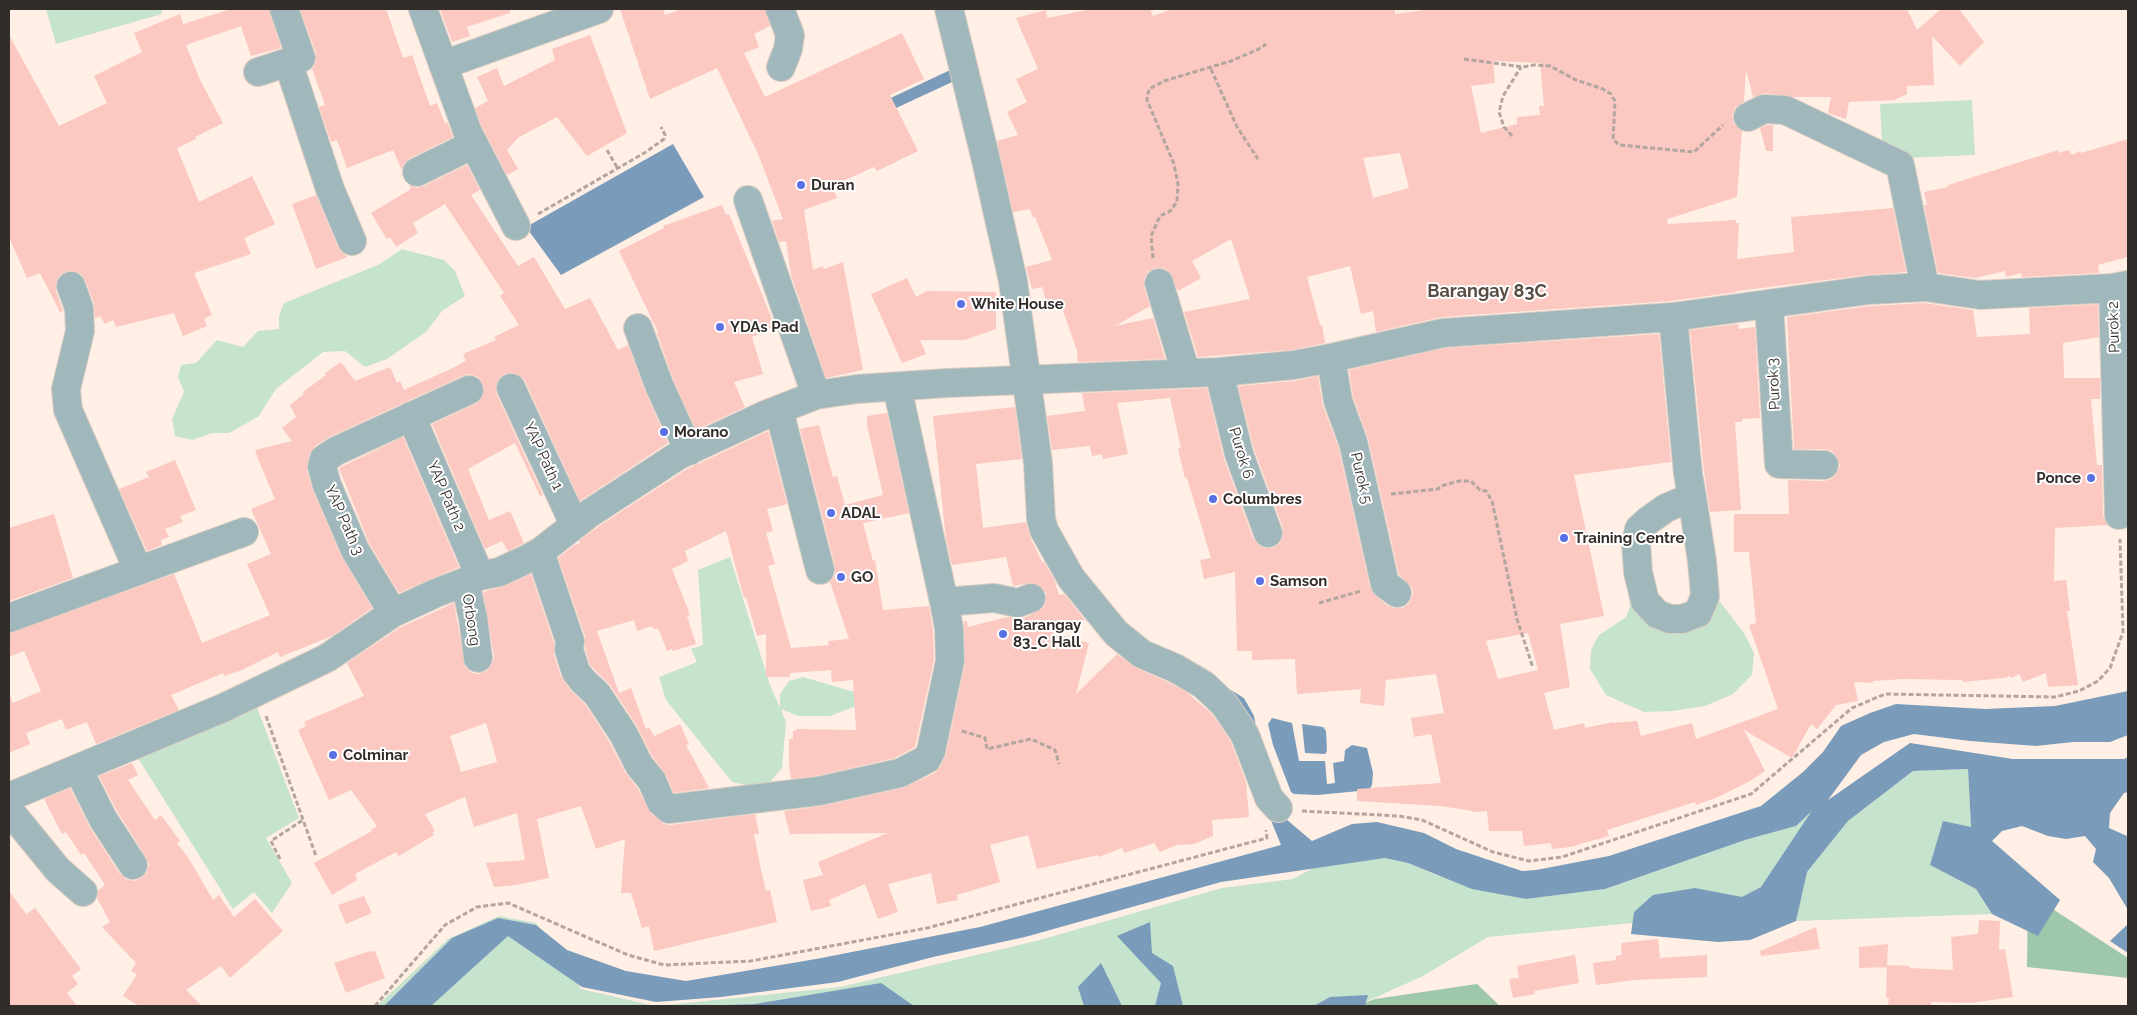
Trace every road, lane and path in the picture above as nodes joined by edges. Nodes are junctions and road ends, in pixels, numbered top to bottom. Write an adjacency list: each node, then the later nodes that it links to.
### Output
1 (284, 9): 8 (street)
2 (423, 9): 9 (street)
3 (600, 9): 9 (street)
4 (780, 9): 10 (street)
5 (949, 9): 35 (street)
6 (1266, 44): 12 (path)
7 (1464, 59): 11 (path)
8 (288, 62): 13 (street); 24 (street)
9 (443, 65): 17 (street)
10 (781, 66)
11 (1521, 67): 14 (path); 16 (path)
12 (1211, 69): 19 (path); 25 (path)
13 (258, 72)
14 (1748, 117): 27 (street)
15 (661, 127): 20 (path)
16 (1512, 136)
17 (474, 144): 21 (street); 23 (street)
18 (607, 150): 20 (path)
19 (1258, 159)
20 (618, 169): 23 (path)
21 (417, 172)
22 (748, 200): 39 (street)
23 (515, 224)
24 (352, 241)
25 (1159, 283): 34 (street)
26 (70, 286): 51 (street)
27 (1925, 286): 28 (street); 29 (street)
28 (2121, 287): 46 (street, Purok 2)
29 (1769, 304): 30 (street); 43 (street, Purok 3)
30 (1674, 317): 32 (street); 44 (street)
31 (638, 328): 42 (street)
32 (1331, 358): 33 (street); 45 (street, Purok 5)
33 (1219, 372): 34 (street); 49 (street, Purok 6)
34 (1186, 374): 35 (street)
35 (1027, 381): 36 (street); 67 (street)
36 (897, 387): 39 (street); 56 (street)
37 (510, 388): 47 (street, YAP Path 1)
38 (469, 390): 41 (street, YAP Path 3)
39 (816, 395): 40 (street)
40 (778, 410): 42 (street); 52 (street)
41 (411, 416): 53 (street, YAP Path 2); 58 (street, YAP Path 3)
42 (689, 451): 47 (street)
43 (1824, 465)
44 (1692, 497)
45 (1366, 498): 54 (street, Purok 5); 61 (path)
46 (2119, 515): 67 (path)
47 (574, 524): 50 (street)
48 (244, 532): 51 (street)
49 (1268, 533)
50 (540, 552): 53 (street); 63 (street)
51 (138, 570): 59 (street)
52 (820, 570)
53 (472, 579): 58 (street); 60 (street, Orbong)
54 (1391, 588): 57 (path)
55 (1031, 598): 56 (street)
56 (944, 602): 63 (street)
57 (1319, 603)
58 (393, 612): 62 (street)
59 (9, 618)
60 (478, 658)
61 (1533, 668)
62 (257, 692): 65 (street); 69 (path)
63 (937, 724): 64 (path)
64 (1059, 764)
65 (78, 769): 66 (street); 72 (street)
66 (9, 797)
67 (1278, 808): 74 (path)
68 (9, 810): 73 (street)
69 (304, 820): 70 (path); 71 (path)
70 (316, 856)
71 (280, 859)
72 (133, 865)
73 (83, 892)
74 (375, 1006)

